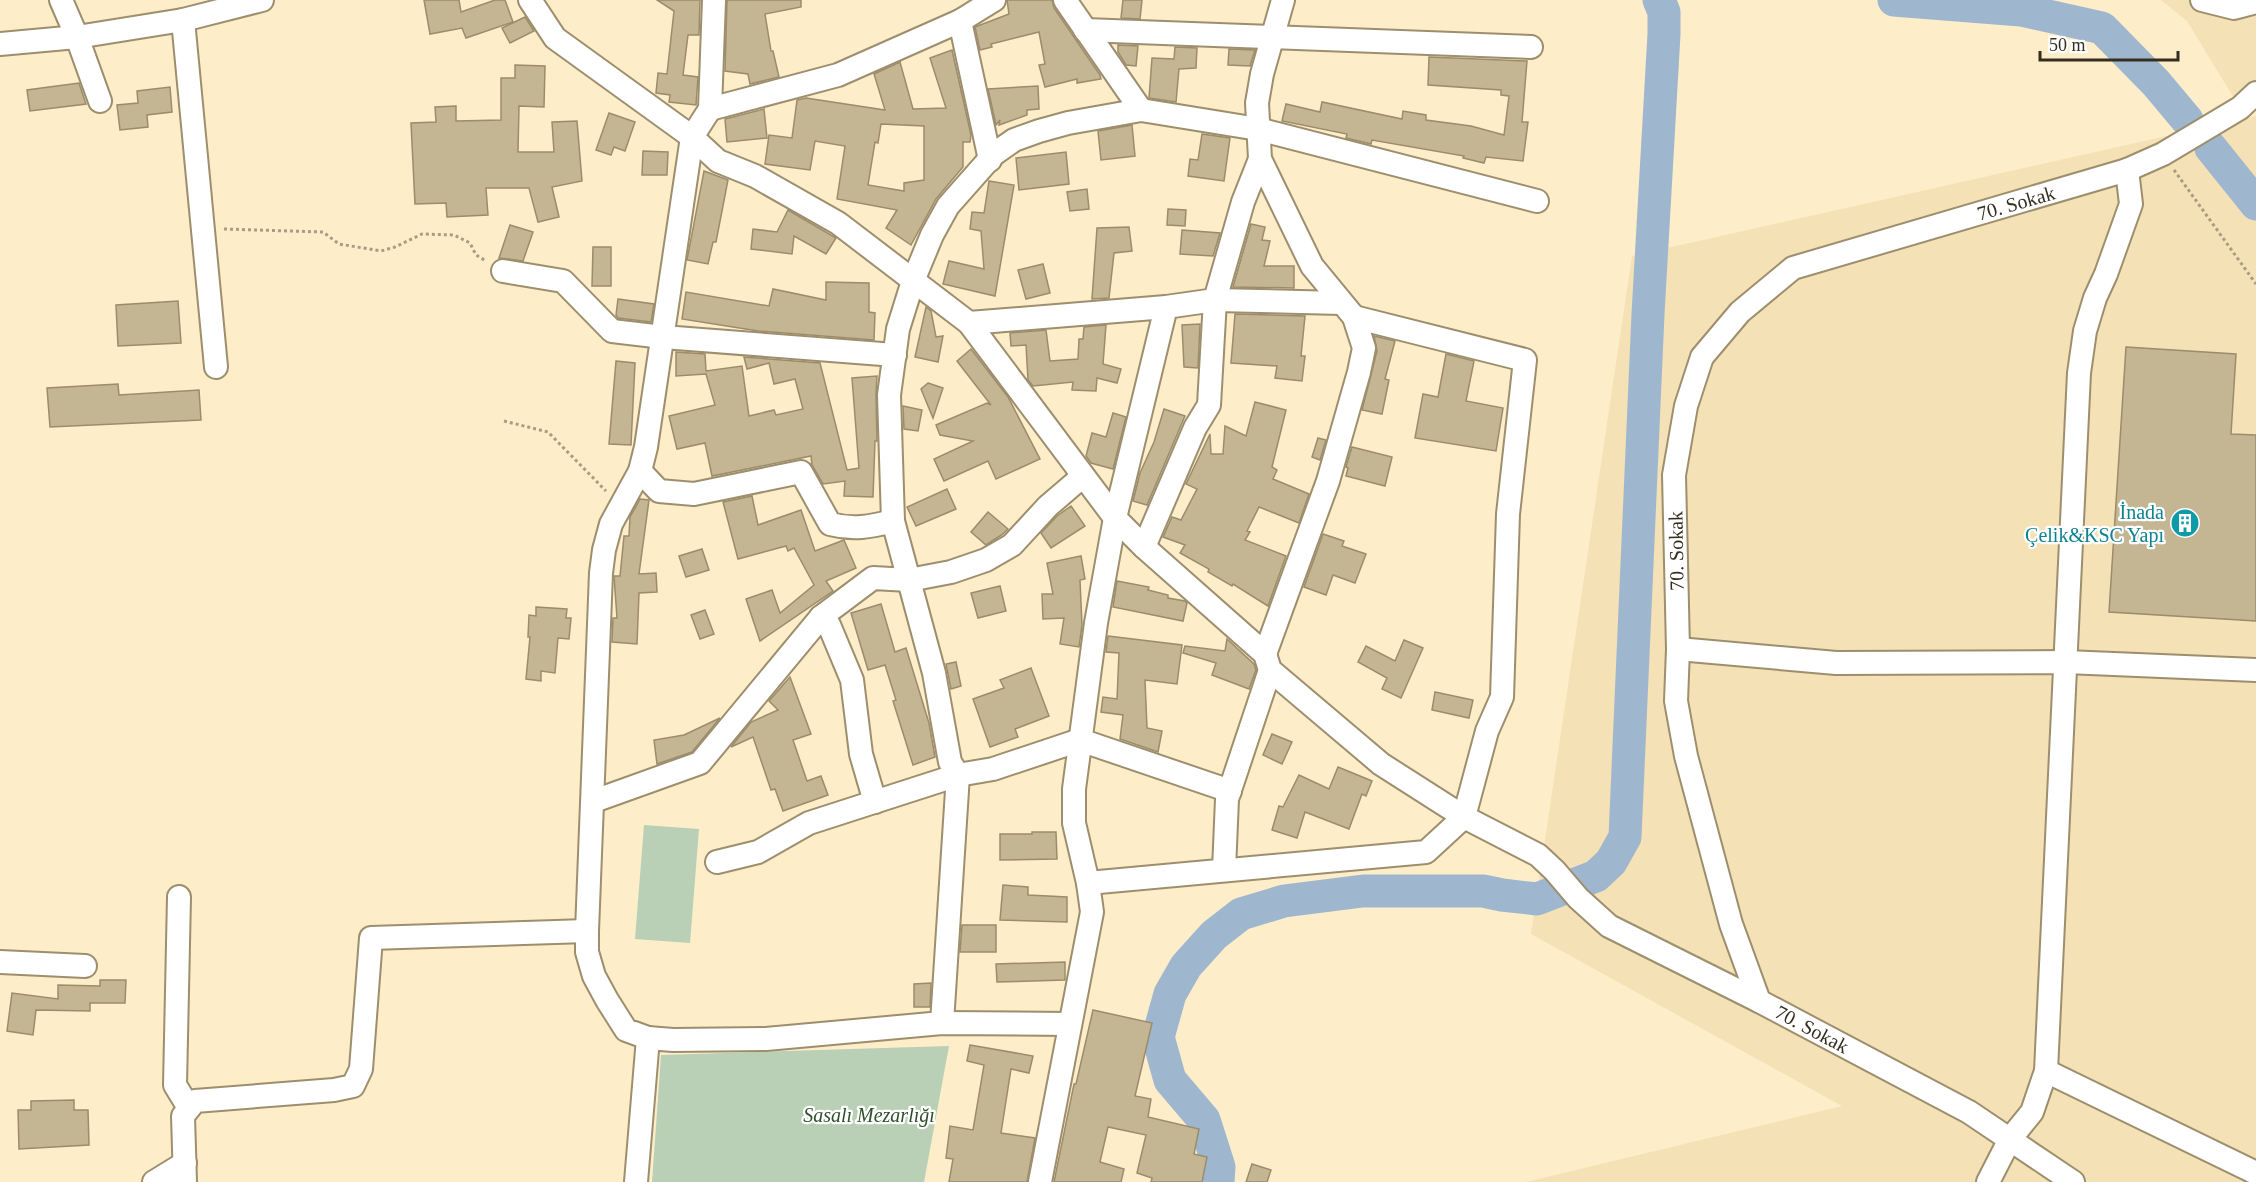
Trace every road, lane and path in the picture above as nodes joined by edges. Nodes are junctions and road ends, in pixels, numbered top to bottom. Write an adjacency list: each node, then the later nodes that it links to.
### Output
1 (61, 0): 13 (street)
2 (262, 0): 10 (street)
3 (530, 0): 22 (street)
4 (714, 0): 19 (street)
5 (994, 0): 11 (street)
6 (1065, 0): 12 (street)
7 (1283, 0): 14 (street)
8 (2202, 0): 9 (street)
9 (2256, 2)
10 (183, 20): 13 (street); 28 (street)
11 (960, 21): 19 (street); 25 (street)
12 (1085, 30): 14 (street); 20 (street)
13 (77, 37): 15 (street); 18 (street)
14 (1273, 38): 16 (street); 21 (street)
15 (0, 44)
16 (1531, 47)
17 (2256, 93): 23 (street, 70. Sokak)
18 (100, 101)
19 (710, 109): 22 (street)
20 (1141, 110): 21 (street); 25 (street)
21 (1258, 129): 24 (street); 27 (street)
22 (692, 137): 30 (street); 36 (street)
23 (2163, 154): 26 (street, 70. Sokak); 31 (path)
24 (1260, 159): 32 (street); 34 (street)
25 (990, 160): 30 (street)
26 (2127, 170): 48 (street, 70. Sokak); 50 (street)
27 (1537, 201)
28 (203, 229): 29 (path); 38 (street)
29 (503, 271): 36 (street)
30 (913, 281): 35 (street); 37 (street)
31 (2256, 284)
32 (1215, 300): 33 (street); 34 (street); 45 (street)
33 (1166, 307): 35 (street); 43 (street)
34 (1348, 310): 49 (street); 57 (street)
35 (969, 323): 41 (street)
36 (663, 338): 37 (street); 40 (street)
37 (895, 355): 44 (street)
38 (216, 367)
39 (504, 422): 42 (path)
40 (640, 471): 42 (street); 44 (street)
41 (1083, 476): 43 (street); 46 (street)
42 (621, 506): 55 (street)
43 (1114, 518): 45 (street); 52 (street)
44 (893, 522): 46 (street)
45 (1144, 547): 49 (street)
46 (909, 580): 47 (street); 53 (street)
47 (821, 617): 55 (street); 56 (street)
48 (1678, 650): 50 (street); 65 (street, 70. Sokak)
49 (1268, 662): 54 (street); 57 (street)
50 (2066, 662): 51 (street); 69 (street)
51 (2256, 670)
52 (1080, 740): 53 (street); 54 (street); 60 (street)
53 (958, 775): 56 (street); 66 (street)
54 (1230, 791): 59 (street)
55 (594, 801): 62 (street)
56 (875, 802): 58 (street)
57 (1464, 816): 59 (street); 65 (street)
58 (717, 862)
59 (1224, 870): 60 (street)
60 (1088, 883): 67 (street)
61 (179, 897): 70 (street)
62 (587, 932): 68 (street); 70 (street)
63 (0, 962): 64 (street)
64 (85, 966)
65 (1758, 1001): 71 (street, 70. Sokak)
66 (942, 1023): 67 (street); 68 (street)
67 (1070, 1024): 76 (street)
68 (648, 1038): 75 (street)
69 (2046, 1071): 71 (street); 73 (street)
70 (189, 1108): 72 (street)
71 (2010, 1139): 77 (street); 78 (street, 70. Sokak)
72 (185, 1172): 74 (street)
73 (2256, 1173)
74 (154, 1182)
75 (636, 1182)
76 (1040, 1182)
77 (1988, 1182)
78 (2073, 1182)

